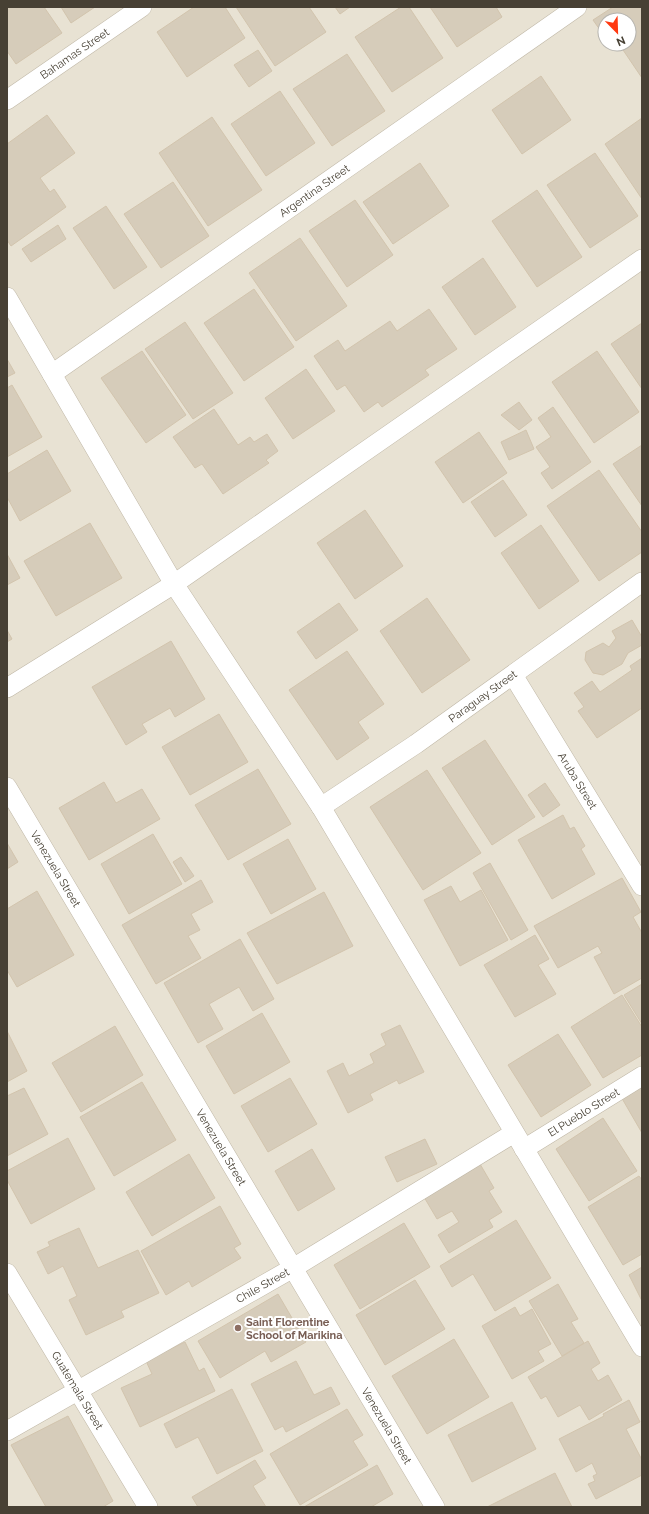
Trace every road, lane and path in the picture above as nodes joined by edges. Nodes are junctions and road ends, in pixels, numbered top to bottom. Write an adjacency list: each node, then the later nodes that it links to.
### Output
1 (142, 7): 3 (street, Bahamas Street)
2 (577, 7): 6 (street, Argentina Street)
3 (7, 100)
4 (642, 259): 8 (street)
5 (7, 297): 6 (street)
6 (52, 374): 8 (street)
7 (642, 582): 9 (street, Paraguay Street)
8 (174, 584): 10 (street); 12 (street)
9 (513, 675): 12 (street, Paraguay Street); 13 (street, Aruba Street)
10 (7, 688)
11 (7, 786): 16 (street, Venezuela Street)
12 (320, 807): 15 (street)
13 (642, 886)
14 (642, 1076): 15 (street, El Pueblo Street)
15 (519, 1141): 16 (street, Chile Street); 18 (street)
16 (293, 1268): 19 (street, Chile Street); 22 (street, Venezuela Street)
17 (7, 1273): 19 (street, Guatemala Street)
18 (642, 1347)
19 (79, 1391): 20 (street, Chile Street); 21 (street, Guatemala Street)
20 (7, 1431)
21 (148, 1507)
22 (435, 1507)

